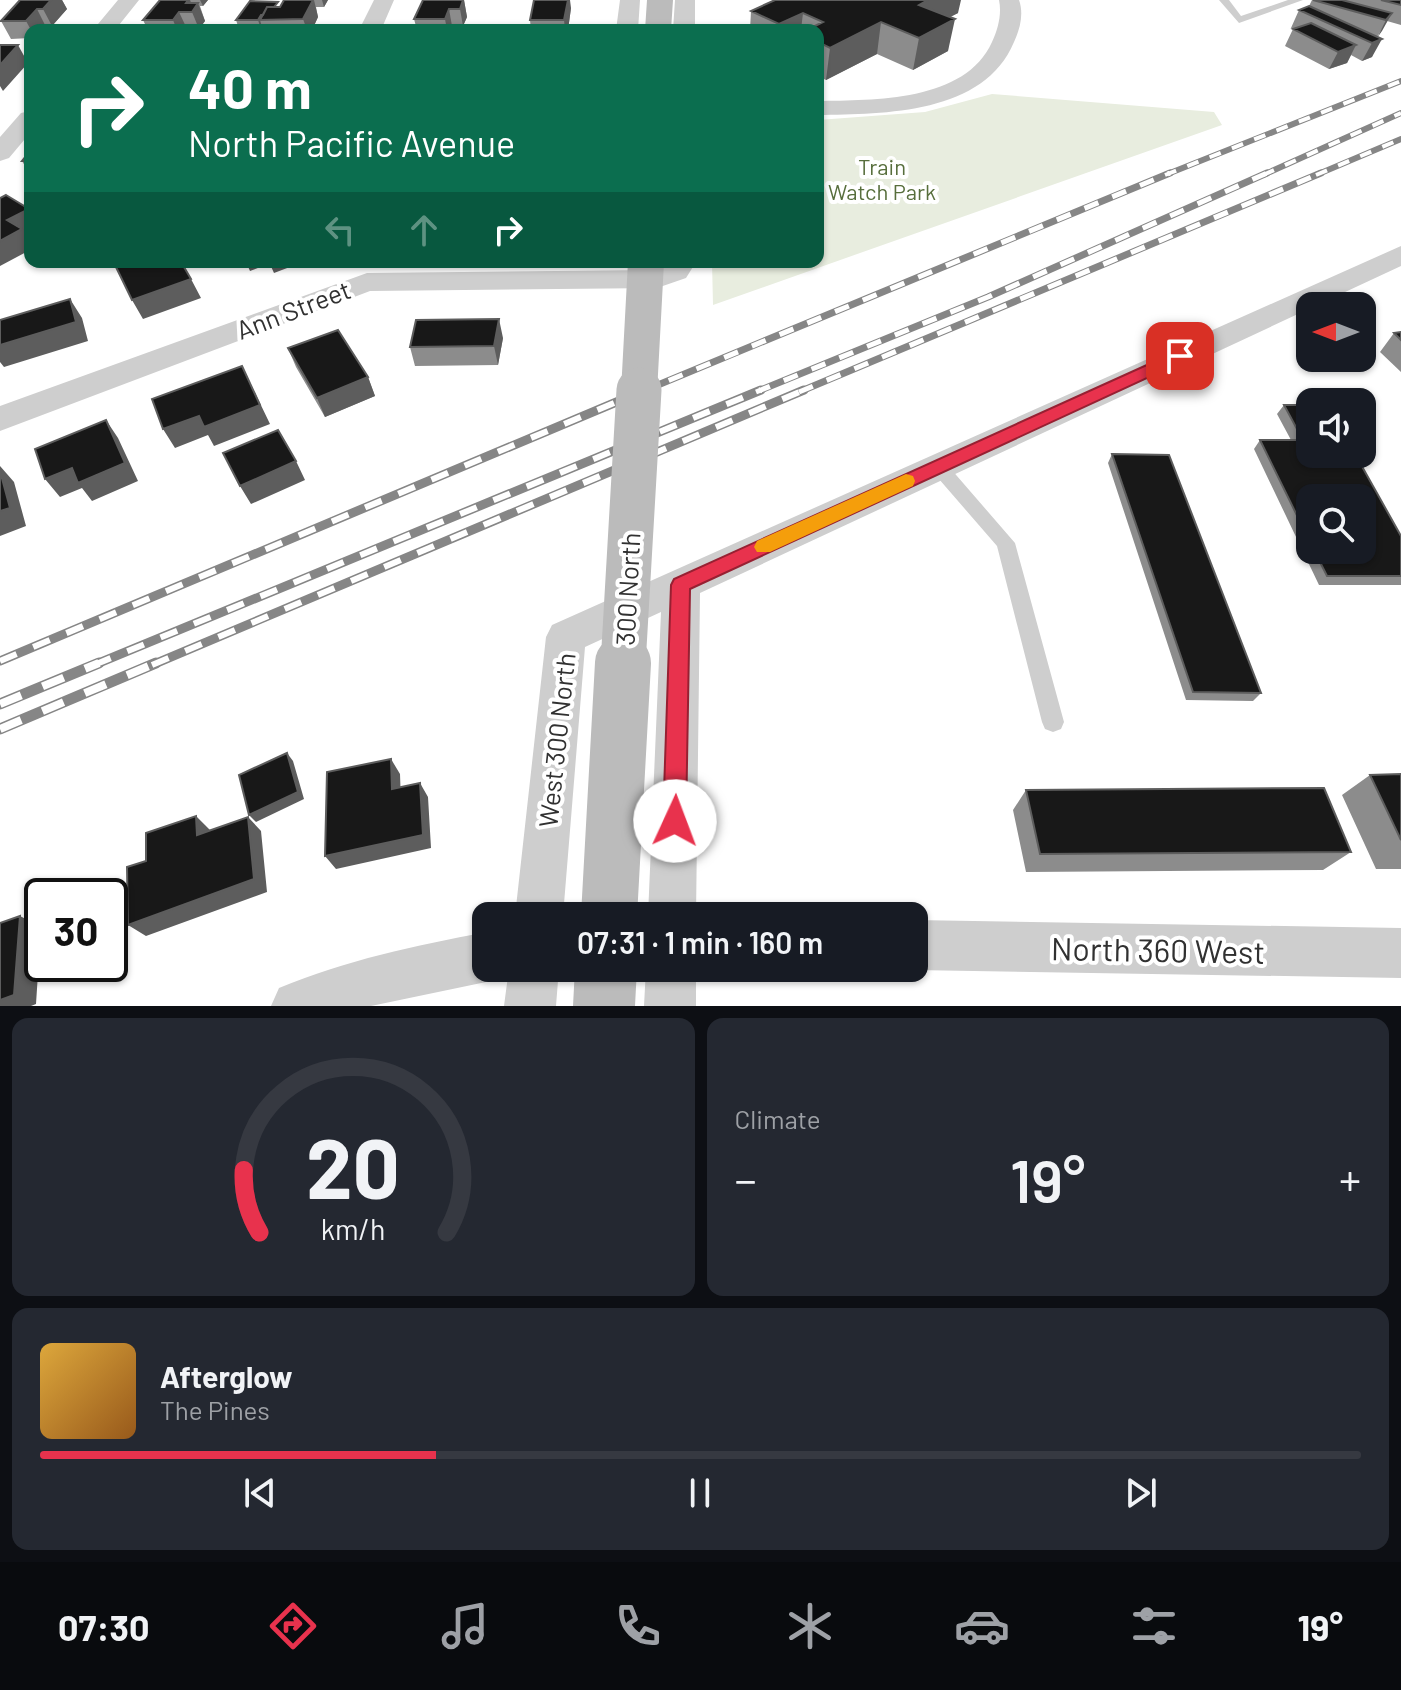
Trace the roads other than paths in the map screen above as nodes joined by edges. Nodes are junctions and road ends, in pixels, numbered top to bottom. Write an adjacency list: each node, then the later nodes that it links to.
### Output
1 (129, 0): 8 (street)
2 (384, 0): 9 (street)
3 (630, 0): 10 (street)
4 (685, 0): 11 (street)
5 (1009, 0): 12 (street)
6 (1224, 0): 7 (lane)
7 (1298, 0)
8 (109, 24)
9 (373, 24)
10 (628, 24)
11 (684, 24)
12 (824, 108)
13 (21, 122): 14 (street)
14 (0, 153)
15 (1401, 255): 20 (street)
16 (646, 268): 24 (main road, 300 North, bridge)
17 (678, 268): 18 (street)
18 (602, 271): 19 (street, Ann Street)
19 (0, 419)
20 (938, 466): 21 (street); 22 (lane)
21 (681, 585): 23 (street, West 300 North); 25 (street)
22 (1053, 722)
23 (540, 902)
24 (610, 902)
25 (672, 902)
26 (928, 945): 27 (street, North 360 West)
27 (1401, 953)
28 (472, 960): 32 (street)
29 (533, 982): 33 (street)
30 (605, 982): 34 (main road)
31 (671, 982): 35 (street)
32 (297, 1006)
33 (530, 1006)
34 (604, 1006)
35 (670, 1006)

